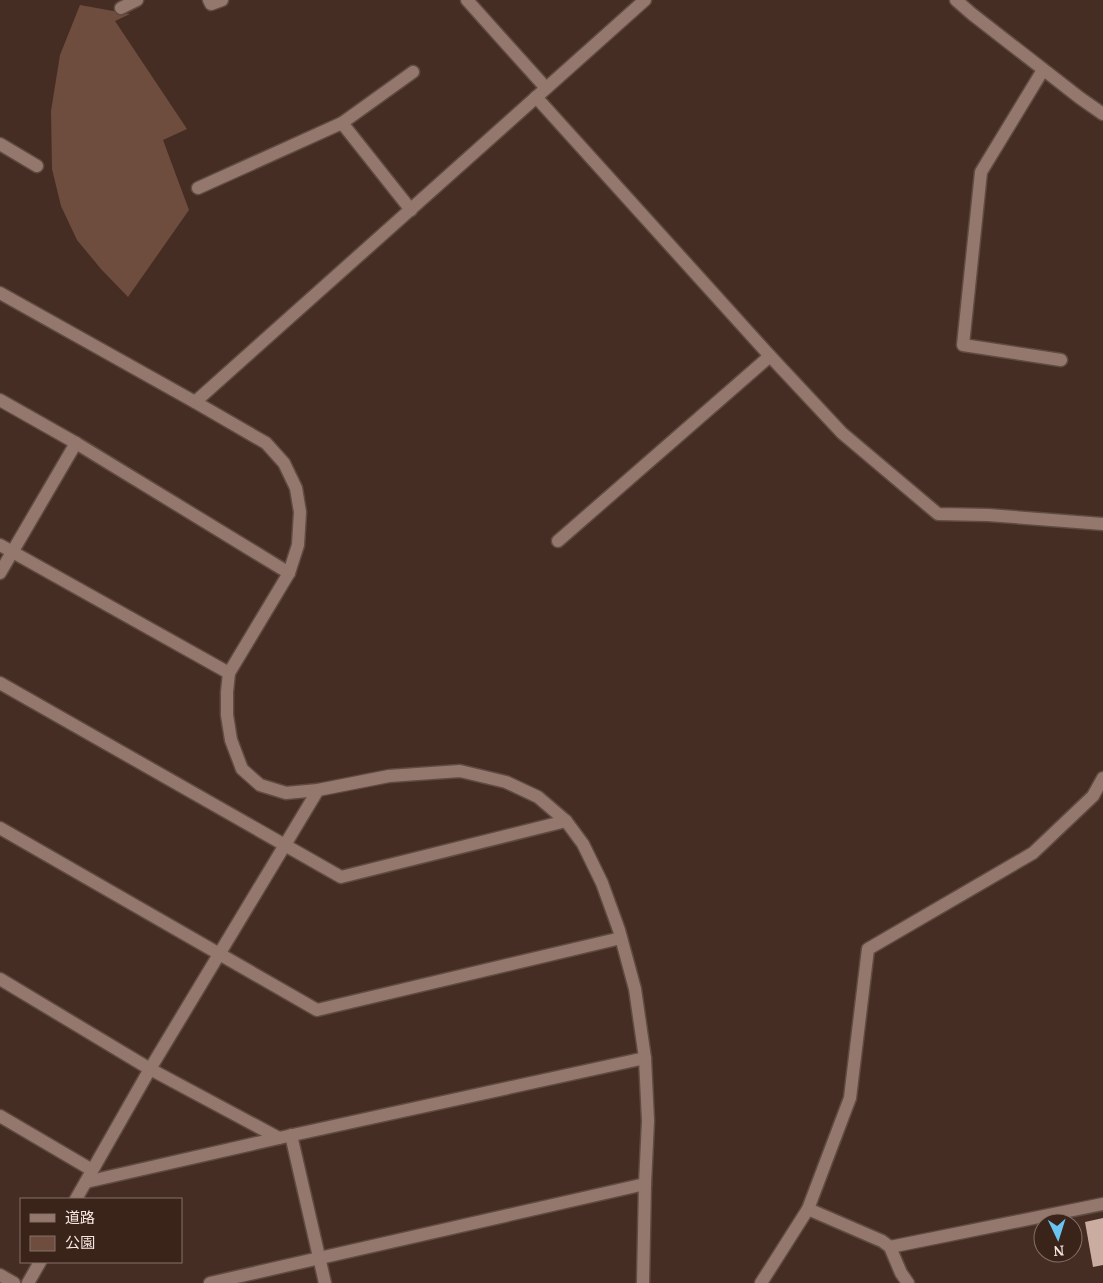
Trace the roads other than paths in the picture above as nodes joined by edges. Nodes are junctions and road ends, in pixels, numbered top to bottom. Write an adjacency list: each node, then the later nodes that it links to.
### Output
1 (137, 0): 7 (street)
2 (209, 0): 3 (street)
3 (222, 0)
4 (467, 0): 10 (street)
5 (645, 0): 10 (street)
6 (956, 0): 8 (street)
7 (121, 8)
8 (1043, 70): 12 (street); 20 (street)
9 (413, 72): 13 (street)
10 (546, 88): 11 (street)
11 (536, 97): 17 (street); 19 (street)
12 (1103, 114)
13 (342, 123): 16 (street); 17 (street)
14 (0, 144): 15 (street)
15 (37, 166)
16 (198, 188)
17 (411, 210): 22 (street)
18 (0, 293): 22 (street)
19 (770, 356): 24 (street); 25 (street)
20 (1061, 360)
21 (0, 400): 23 (street)
22 (195, 402): 29 (street)
23 (76, 443): 27 (street); 29 (street)
24 (1103, 524)
25 (558, 541)
26 (0, 544): 27 (street)
27 (12, 552): 28 (street); 30 (street)
28 (0, 573)
29 (289, 573): 30 (street)
30 (229, 673): 33 (street)
31 (0, 683): 36 (street)
32 (1103, 778): 49 (street)
33 (318, 790): 34 (street); 36 (street)
34 (566, 821): 36 (street); 37 (street)
35 (0, 828): 38 (street)
36 (286, 846): 38 (street)
37 (621, 938): 38 (street); 40 (street)
38 (220, 954): 41 (street)
39 (0, 979): 41 (street)
40 (645, 1058): 43 (street); 46 (street)
41 (150, 1069): 43 (street); 44 (street)
42 (0, 1116): 44 (street)
43 (285, 1136): 45 (street); 51 (street)
44 (92, 1170): 45 (street)
45 (86, 1182): 47 (street)
46 (645, 1184): 51 (street); 58 (street)
47 (77, 1198)
48 (1103, 1204): 50 (street)
49 (808, 1209): 50 (street); 59 (street)
50 (890, 1247): 60 (street)
51 (320, 1258): 56 (street); 57 (street)
52 (39, 1263): 55 (street)
53 (0, 1276): 54 (street)
54 (14, 1283)
55 (28, 1283)
56 (210, 1283)
57 (325, 1283)
58 (644, 1283)
59 (761, 1283)
60 (908, 1283)

